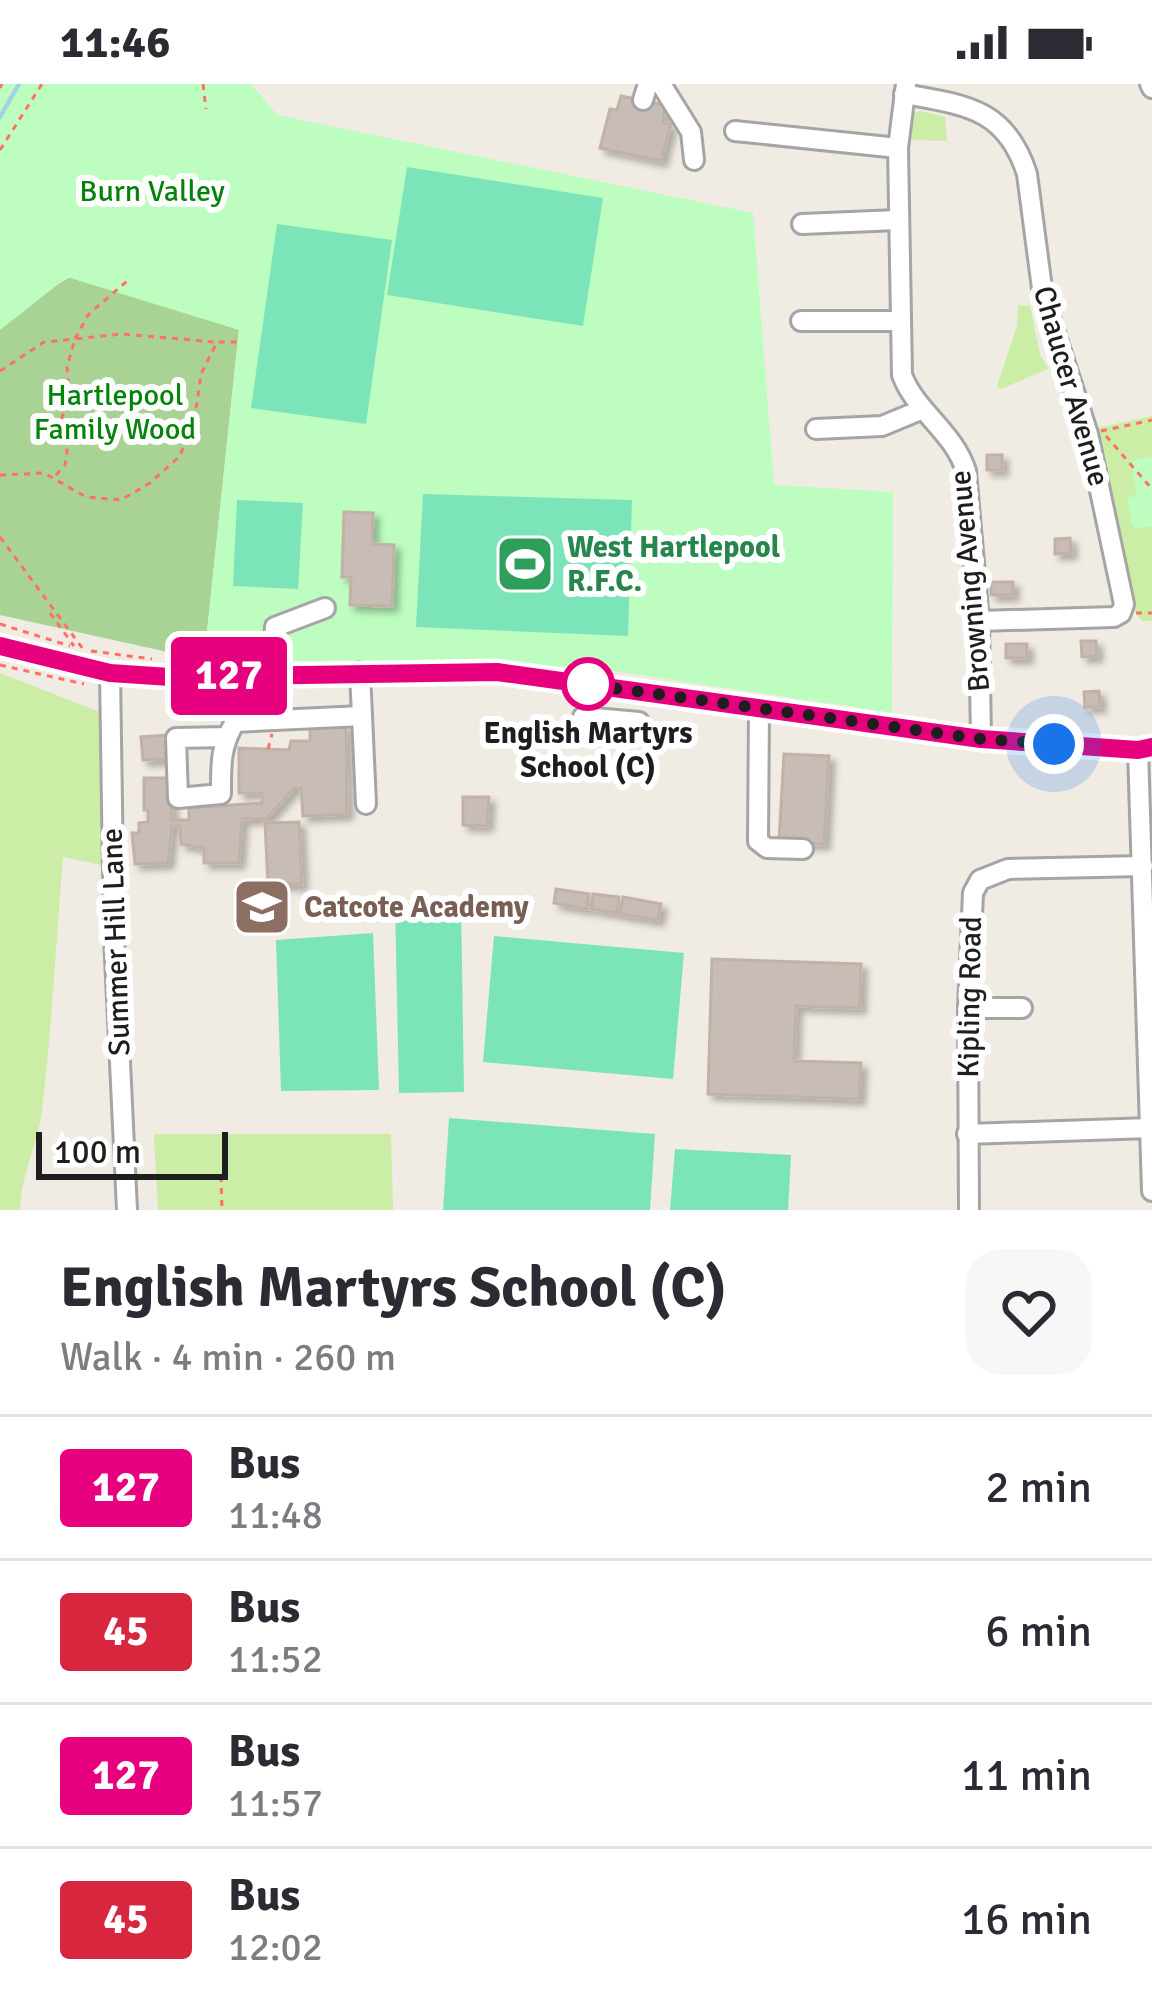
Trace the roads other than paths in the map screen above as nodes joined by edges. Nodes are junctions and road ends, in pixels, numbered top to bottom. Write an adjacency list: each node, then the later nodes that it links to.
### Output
1 (661, 84): 5 (street)
2 (905, 89): 4 (street, Browning Avenue); 13 (street, Chaucer Avenue)
3 (735, 131): 4 (street)
4 (898, 148): 6 (street, Browning Avenue)
5 (694, 160)
6 (898, 220): 7 (street); 9 (street, Browning Avenue)
7 (802, 224)
8 (801, 321): 9 (street)
9 (901, 321): 10 (street, Browning Avenue)
10 (922, 409): 11 (street); 13 (street, Browning Avenue)
11 (816, 429)
12 (326, 608): 17 (street)
13 (979, 621): 23 (street, Browning Avenue)
14 (0, 646): 16 (street)
15 (360, 672): 17 (street); 18 (street); 19 (street)
16 (110, 673): 17 (street); 36 (street, Summer Hill Lane)
17 (271, 674)
18 (759, 708): 23 (street); 26 (street)
19 (362, 716): 22 (street); 25 (street)
20 (583, 717): 21 (street)
21 (639, 722)
22 (226, 737)
23 (981, 739): 24 (street)
24 (1145, 748): 27 (street)
25 (366, 804)
26 (803, 850)
27 (1143, 866): 28 (street); 29 (street, Kipling Road)
28 (1149, 964): 31 (street)
29 (968, 1008): 30 (street); 34 (street, Kipling Road)
30 (1022, 1008)
31 (1150, 1012): 32 (street)
32 (1151, 1070): 33 (street)
33 (1150, 1128): 34 (street); 35 (street)
34 (967, 1134): 37 (street, Kipling Road)
35 (1152, 1191)
36 (127, 1210)
37 (969, 1210)

